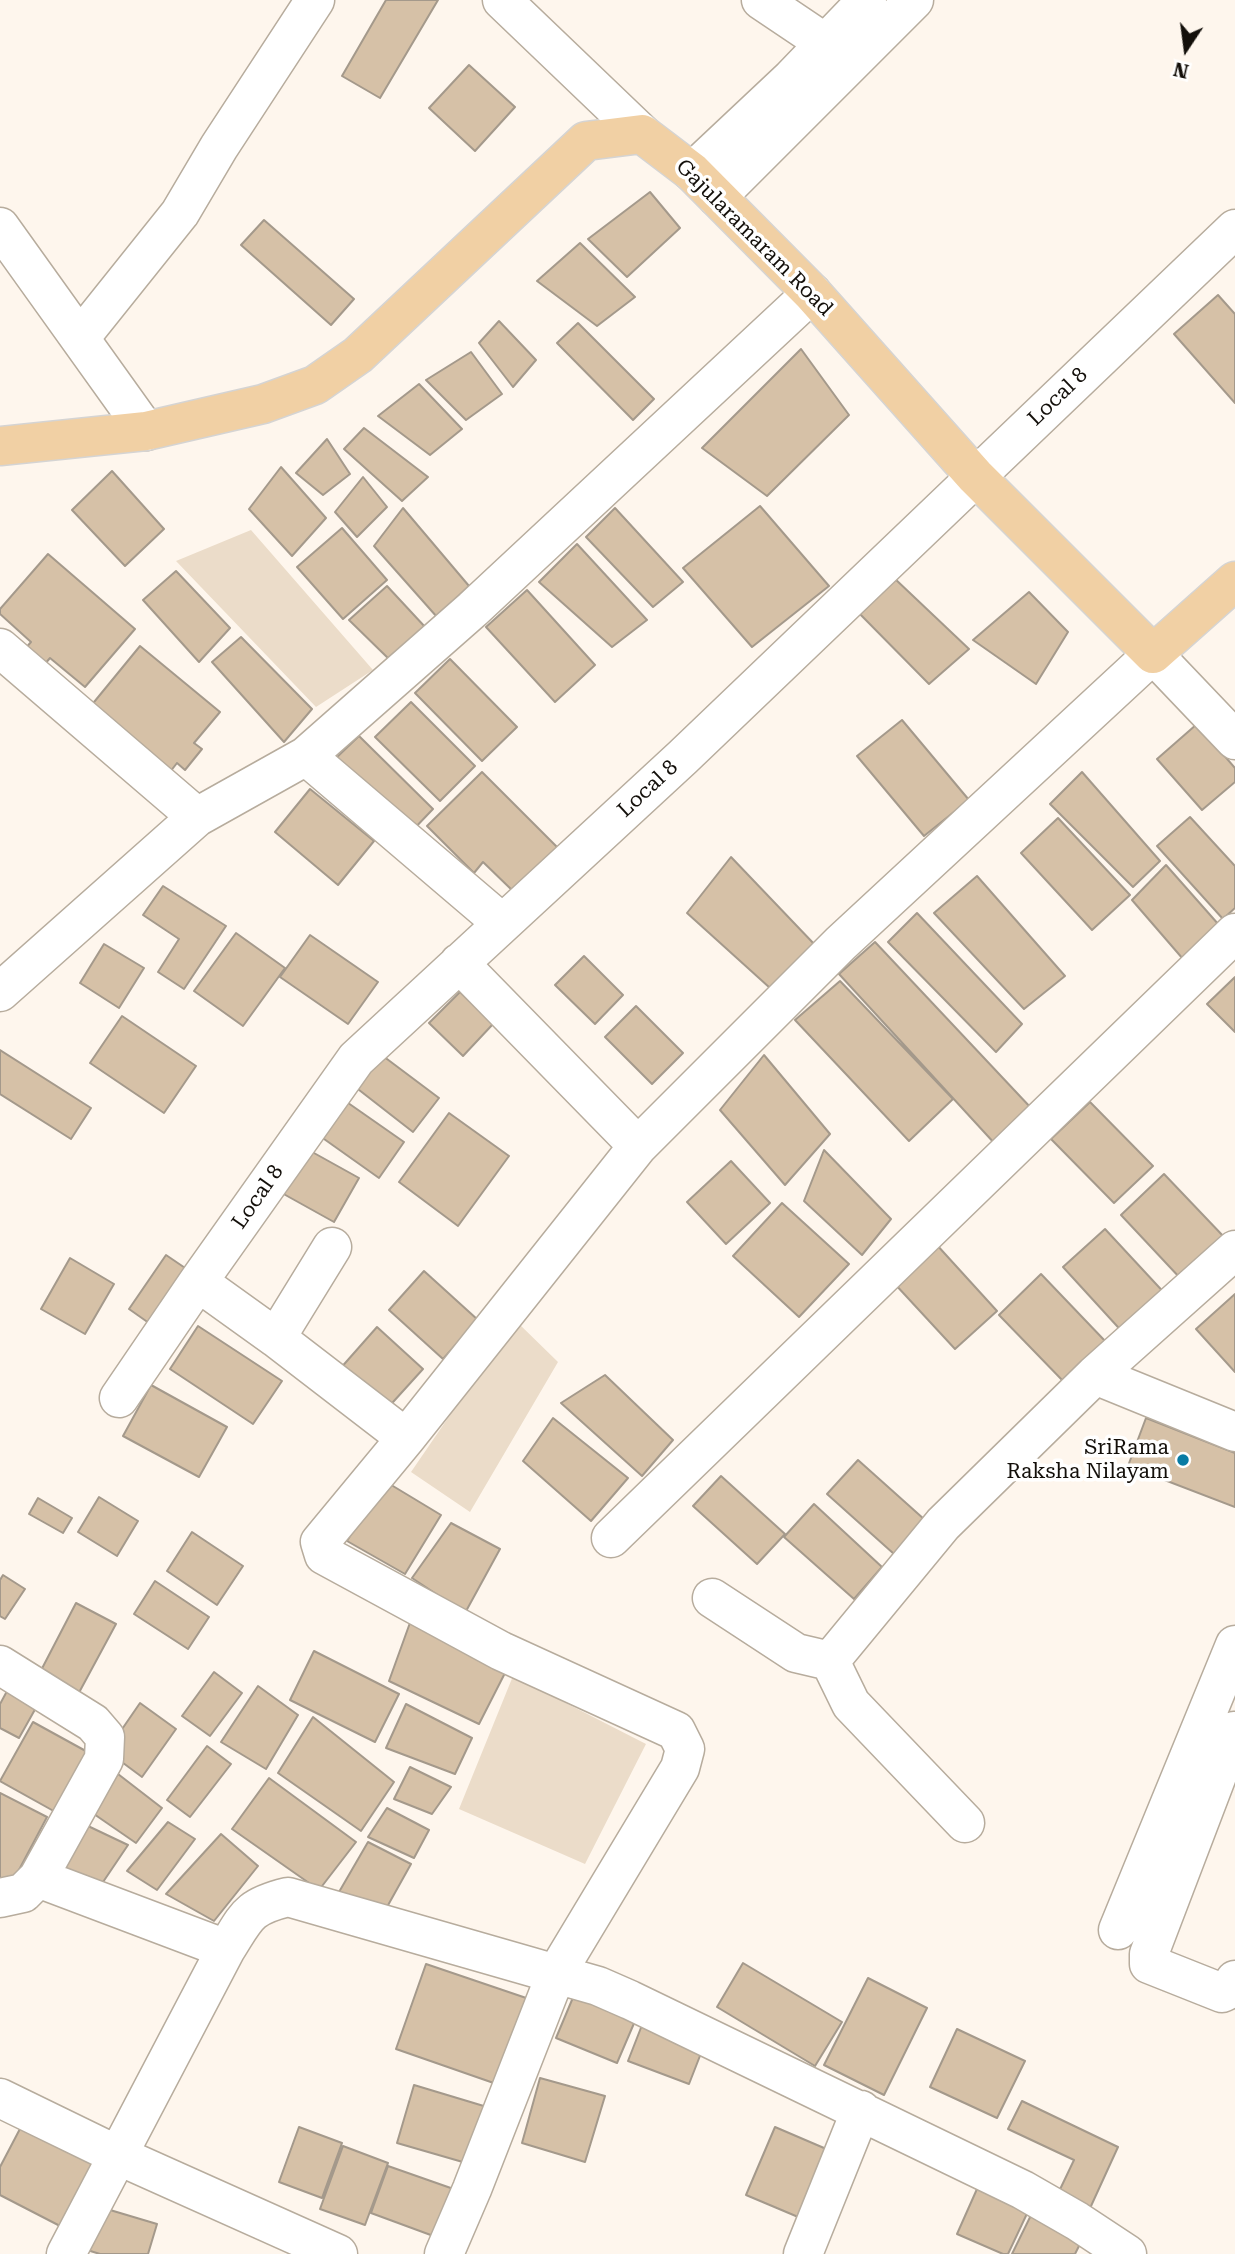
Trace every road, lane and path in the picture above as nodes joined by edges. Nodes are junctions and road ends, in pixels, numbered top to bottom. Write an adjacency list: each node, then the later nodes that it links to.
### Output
1 (315, 0): 12 (street)
2 (502, 0): 7 (street)
3 (761, 0): 6 (street)
4 (867, 0): 6 (street)
5 (914, 0): 6 (street)
6 (837, 54): 8 (street)
7 (642, 134): 8 (main road, Gajularamaram Road); 13 (main road)
8 (705, 185): 11 (main road, Gajularamaram Road)
9 (0, 227): 12 (street)
10 (1235, 229): 15 (street, Local 8)
11 (812, 293): 15 (main road, Gajularamaram Road); 20 (street)
12 (80, 338): 13 (street)
13 (146, 431): 14 (main road)
14 (0, 446)
15 (975, 476): 18 (main road, Gajularamaram Road); 22 (street, Local 8)
16 (1235, 581): 18 (main road)
17 (0, 648): 21 (street)
18 (1153, 654): 19 (street); 26 (street)
19 (1235, 740)
20 (306, 756): 21 (street); 22 (street)
21 (197, 817): 25 (street)
22 (502, 923): 24 (street, Local 8)
23 (1235, 933): 35 (street)
24 (459, 963): 26 (street); 29 (street, Local 8)
25 (0, 992)
26 (638, 1146): 34 (street)
27 (332, 1247): 30 (street)
28 (1235, 1250): 31 (street)
29 (198, 1282): 30 (street); 32 (street, Local 8)
30 (276, 1338): 34 (street)
31 (1095, 1375): 33 (street); 38 (street)
32 (119, 1398)
33 (1235, 1432)
34 (406, 1438): 46 (street)
35 (611, 1538)
36 (712, 1598): 38 (street)
37 (1235, 1645): 40 (street)
38 (830, 1661): 41 (street)
39 (0, 1665): 42 (street)
40 (1224, 1727): 44 (street); 47 (street)
41 (965, 1823)
42 (38, 1878): 43 (street); 45 (street)
43 (0, 1898)
44 (1118, 1930)
45 (226, 1949): 46 (street); 50 (street)
46 (556, 1974): 49 (street); 53 (street)
47 (1235, 1980)
48 (0, 2098): 50 (street)
49 (861, 2110): 54 (street); 55 (street)
50 (117, 2155): 51 (street); 52 (street)
51 (66, 2254)
52 (338, 2254)
53 (444, 2254)
54 (803, 2254)
55 (1127, 2254)

